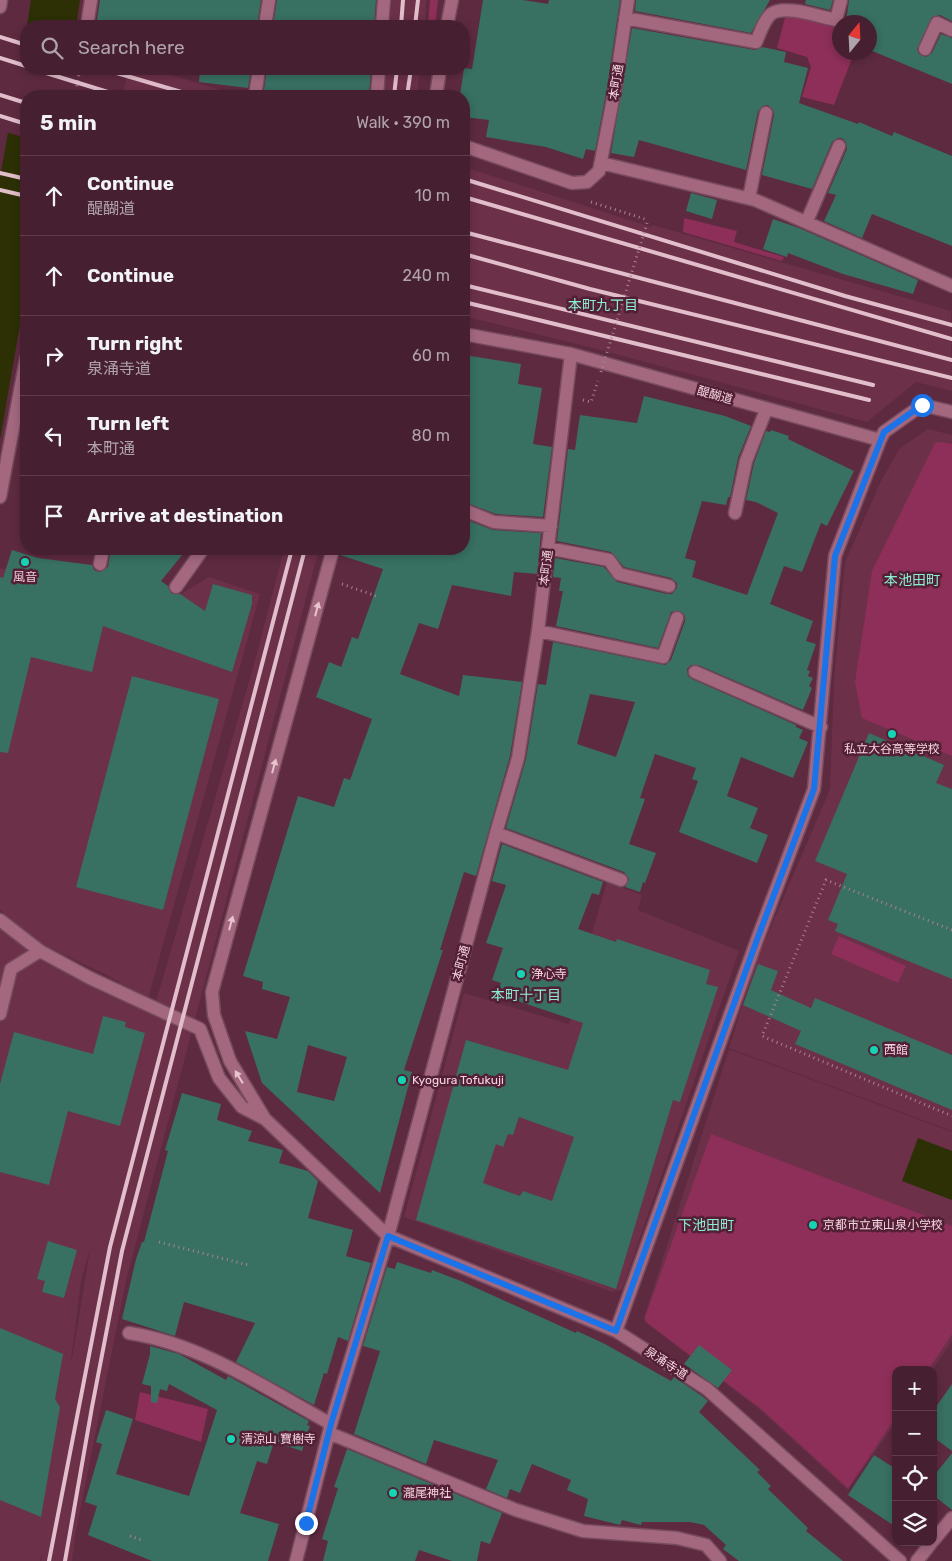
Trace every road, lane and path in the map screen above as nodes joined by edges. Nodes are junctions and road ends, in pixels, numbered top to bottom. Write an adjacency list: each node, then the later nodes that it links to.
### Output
1 (1, 0): 9 (street)
2 (91, 0): 11 (street)
3 (269, 0): 12 (street)
4 (384, 0): 13 (street)
5 (452, 0): 14 (street)
6 (628, 0): 10 (street, 本町通)
7 (841, 0): 8 (street)
8 (792, 5): 10 (street)
9 (0, 7)
10 (625, 18): 28 (street, 本町通)
11 (88, 20)
12 (266, 20)
13 (382, 20)
14 (448, 20)
15 (952, 30): 16 (street)
16 (925, 49)
17 (79, 75): 21 (path)
18 (258, 75): 22 (street)
19 (379, 75): 23 (street)
20 (439, 75): 24 (street)
21 (76, 90)
22 (256, 90)
23 (377, 90)
24 (437, 90)
25 (766, 113): 29 (street)
26 (839, 146): 31 (street)
27 (470, 148): 28 (street)
28 (601, 163): 29 (street)
29 (749, 198): 31 (street)
30 (595, 204): 36 (path, bridge)
31 (807, 221): 32 (street)
32 (952, 286)
33 (470, 335): 34 (street, 醍醐道)
34 (571, 354): 37 (street, 醍醐道); 43 (street, 本町通)
35 (20, 391): 40 (street)
36 (579, 399)
37 (766, 410): 39 (street, 醍醐道); 42 (street)
38 (952, 412): 39 (street)
39 (880, 440): 56 (street)
40 (0, 497)
41 (470, 512): 43 (street)
42 (735, 513)
43 (551, 526): 44 (street, 本町通)
44 (548, 548): 50 (street); 54 (street, 本町通)
45 (102, 555): 48 (street)
46 (199, 555): 51 (street)
47 (331, 555): 49 (street)
48 (100, 564)
49 (325, 579): 52 (path); 64 (street, one-way to 49)
50 (669, 586)
51 (176, 587)
52 (379, 597)
53 (677, 618): 54 (street)
54 (538, 631): 57 (street, 本町通)
55 (695, 672): 56 (street)
56 (821, 727): 68 (street)
57 (496, 834): 58 (street); 65 (street, 本町通)
58 (621, 880)
59 (0, 920): 61 (street)
60 (952, 930): 63 (path)
61 (40, 951): 62 (street); 64 (street)
62 (0, 1014)
63 (952, 1116)
64 (265, 1119): 65 (street)
65 (388, 1236): 68 (street, 泉涌寺道); 70 (street, 本町通)
66 (159, 1242): 67 (path)
67 (248, 1265)
68 (616, 1331): 78 (street, 泉涌寺道)
69 (129, 1333): 70 (street)
70 (330, 1429): 76 (street, 本町通); 77 (street)
71 (952, 1518): 73 (street)
72 (130, 1536): 74 (path)
73 (937, 1537)
74 (140, 1540)
75 (930, 1546): 79 (street)
76 (296, 1561)
77 (720, 1561)
78 (900, 1561)
79 (917, 1561)

